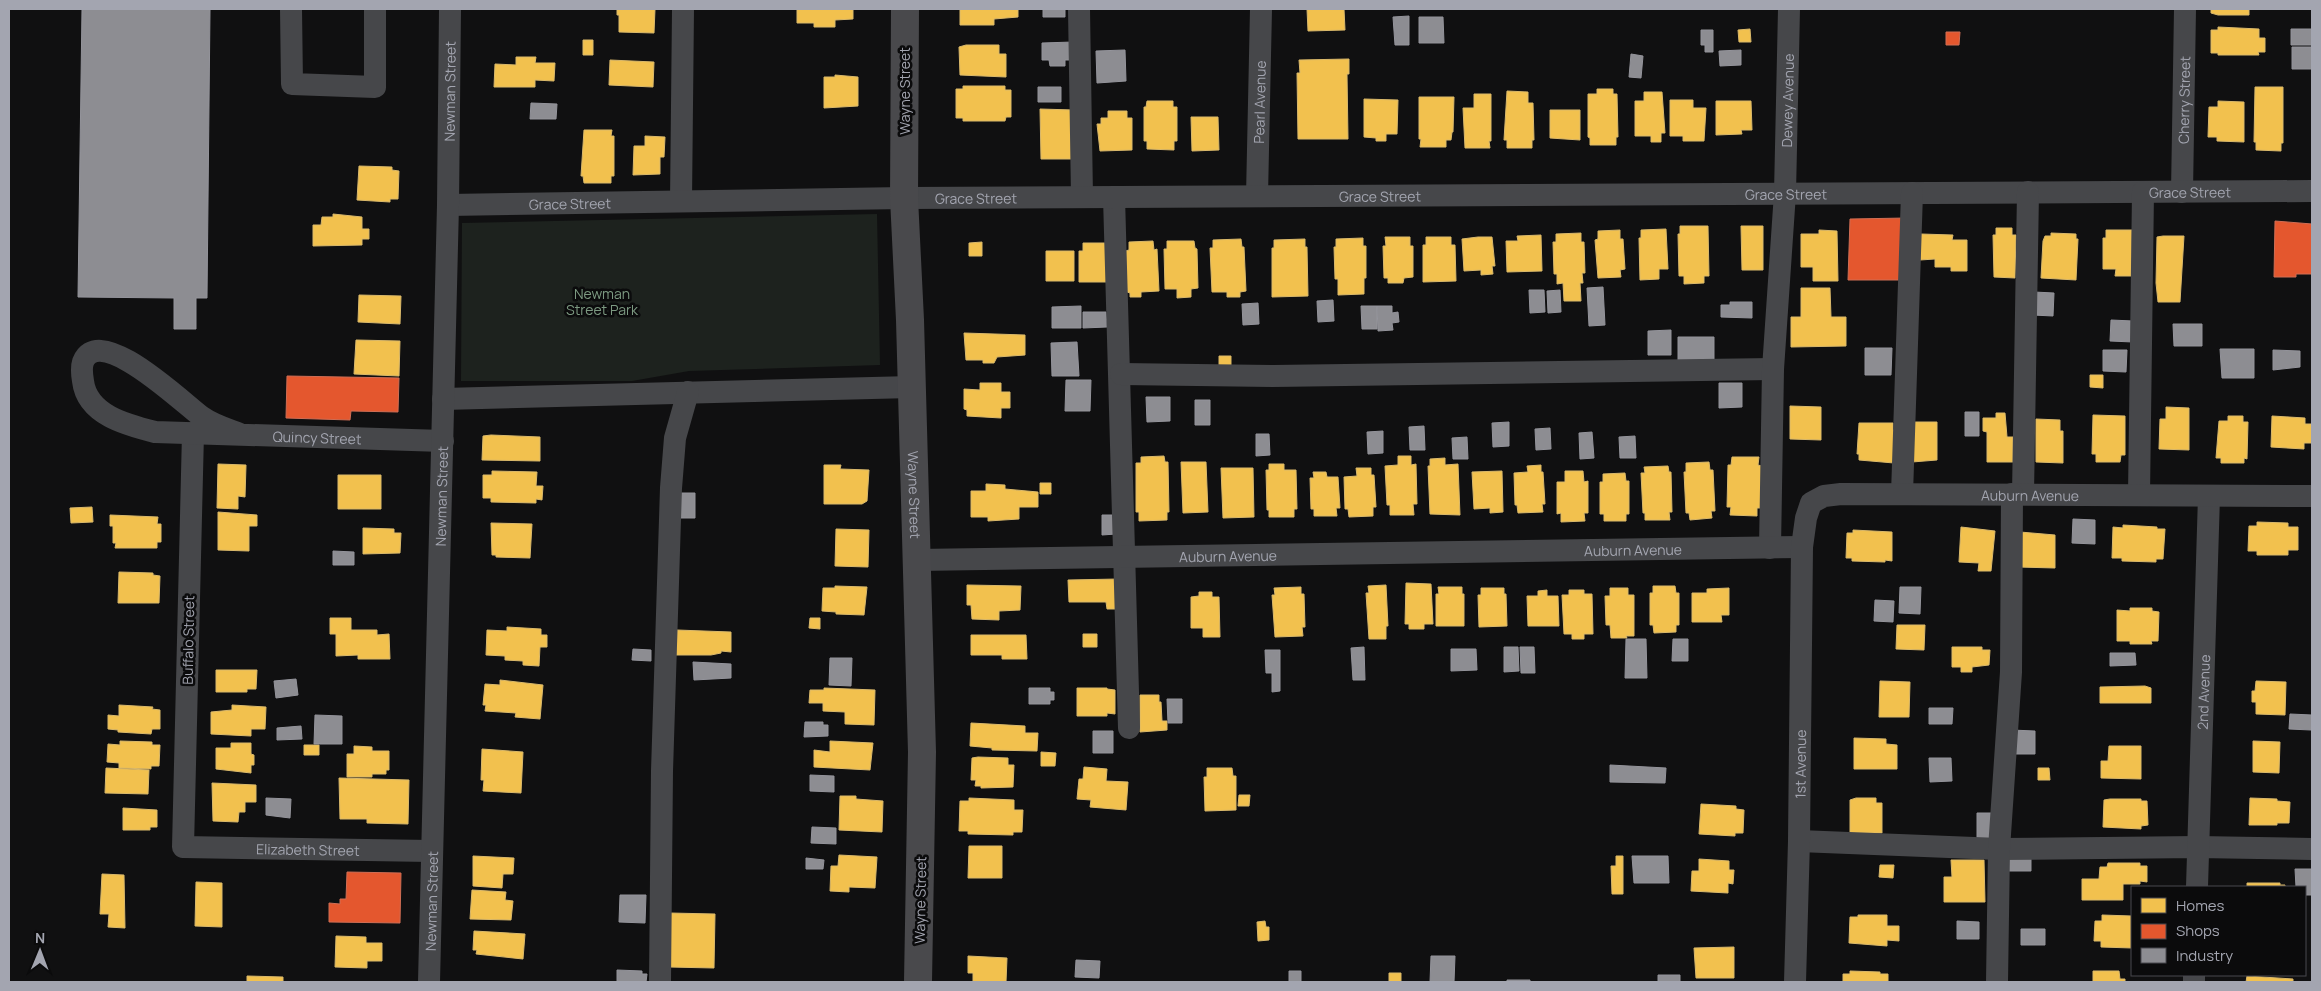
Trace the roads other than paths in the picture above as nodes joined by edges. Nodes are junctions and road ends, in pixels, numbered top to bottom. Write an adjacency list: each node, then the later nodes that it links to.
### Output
1 (291, 9): 2 (street)
2 (375, 9)
3 (450, 9): 21 (street, Newman Street)
4 (683, 9): 20 (street)
5 (905, 9): 19 (main road, Wayne Street)
6 (1079, 9): 17 (street)
7 (1261, 9): 16 (street, Pearl Avenue)
8 (1789, 9): 15 (street, Dewey Avenue)
9 (2185, 9): 13 (street, Cherry Street)
10 (2312, 191): 13 (street, Grace Street)
11 (2028, 192): 12 (street, Grace Street); 14 (street, Grace Street); 31 (street)
12 (2143, 192): 13 (street, Grace Street); 32 (street)
13 (2182, 192)
14 (1912, 193): 15 (street, Grace Street); 30 (street)
15 (1785, 194): 16 (street, Grace Street); 22 (street, Dewey Avenue)
16 (1257, 196): 18 (street, Grace Street)
17 (1082, 197): 18 (street, Grace Street); 19 (street, Grace Street)
18 (1114, 197): 23 (street)
19 (904, 198): 20 (street, Grace Street); 24 (main road, Wayne Street)
20 (681, 201): 21 (street, Grace Street)
21 (448, 205): 26 (street, Newman Street)
22 (1773, 369): 23 (street); 36 (street, Dewey Avenue)
23 (1121, 374): 37 (street)
24 (912, 387): 25 (street); 38 (main road, Wayne Street)
25 (688, 392): 26 (street); 48 (street)
26 (443, 399): 29 (street, Newman Street)
27 (193, 434): 28 (street, Quincy Street); 28 (street, Quincy Street); 41 (street, Buffalo Street)
28 (240, 434): 29 (street, Quincy Street)
29 (442, 441): 45 (street, Newman Street)
30 (1902, 494): 31 (street, Auburn Avenue); 35 (street, Auburn Avenue)
31 (2017, 494): 32 (street, Auburn Avenue); 43 (street)
32 (2139, 495): 33 (street, Auburn Avenue)
33 (2210, 496): 34 (street, Auburn Avenue); 42 (street, 2nd Avenue)
34 (2312, 496)
35 (1802, 547): 36 (street, Auburn Avenue); 40 (street, 1st Avenue)
36 (1770, 548): 37 (street, Auburn Avenue)
37 (1123, 557): 38 (street, Auburn Avenue); 39 (street)
38 (917, 560): 49 (main road, Wayne Street)
39 (1129, 728)
40 (1799, 841): 43 (street); 50 (street, 1st Avenue)
41 (183, 847): 45 (street, Elizabeth Street)
42 (2198, 847): 43 (street); 44 (street); 46 (street, 2nd Avenue)
43 (1999, 849): 51 (street)
44 (2312, 849)
45 (431, 851): 47 (street, Newman Street)
46 (2196, 886)
47 (429, 982)
48 (660, 982)
49 (918, 982)
50 (1795, 982)
51 (1997, 982)

